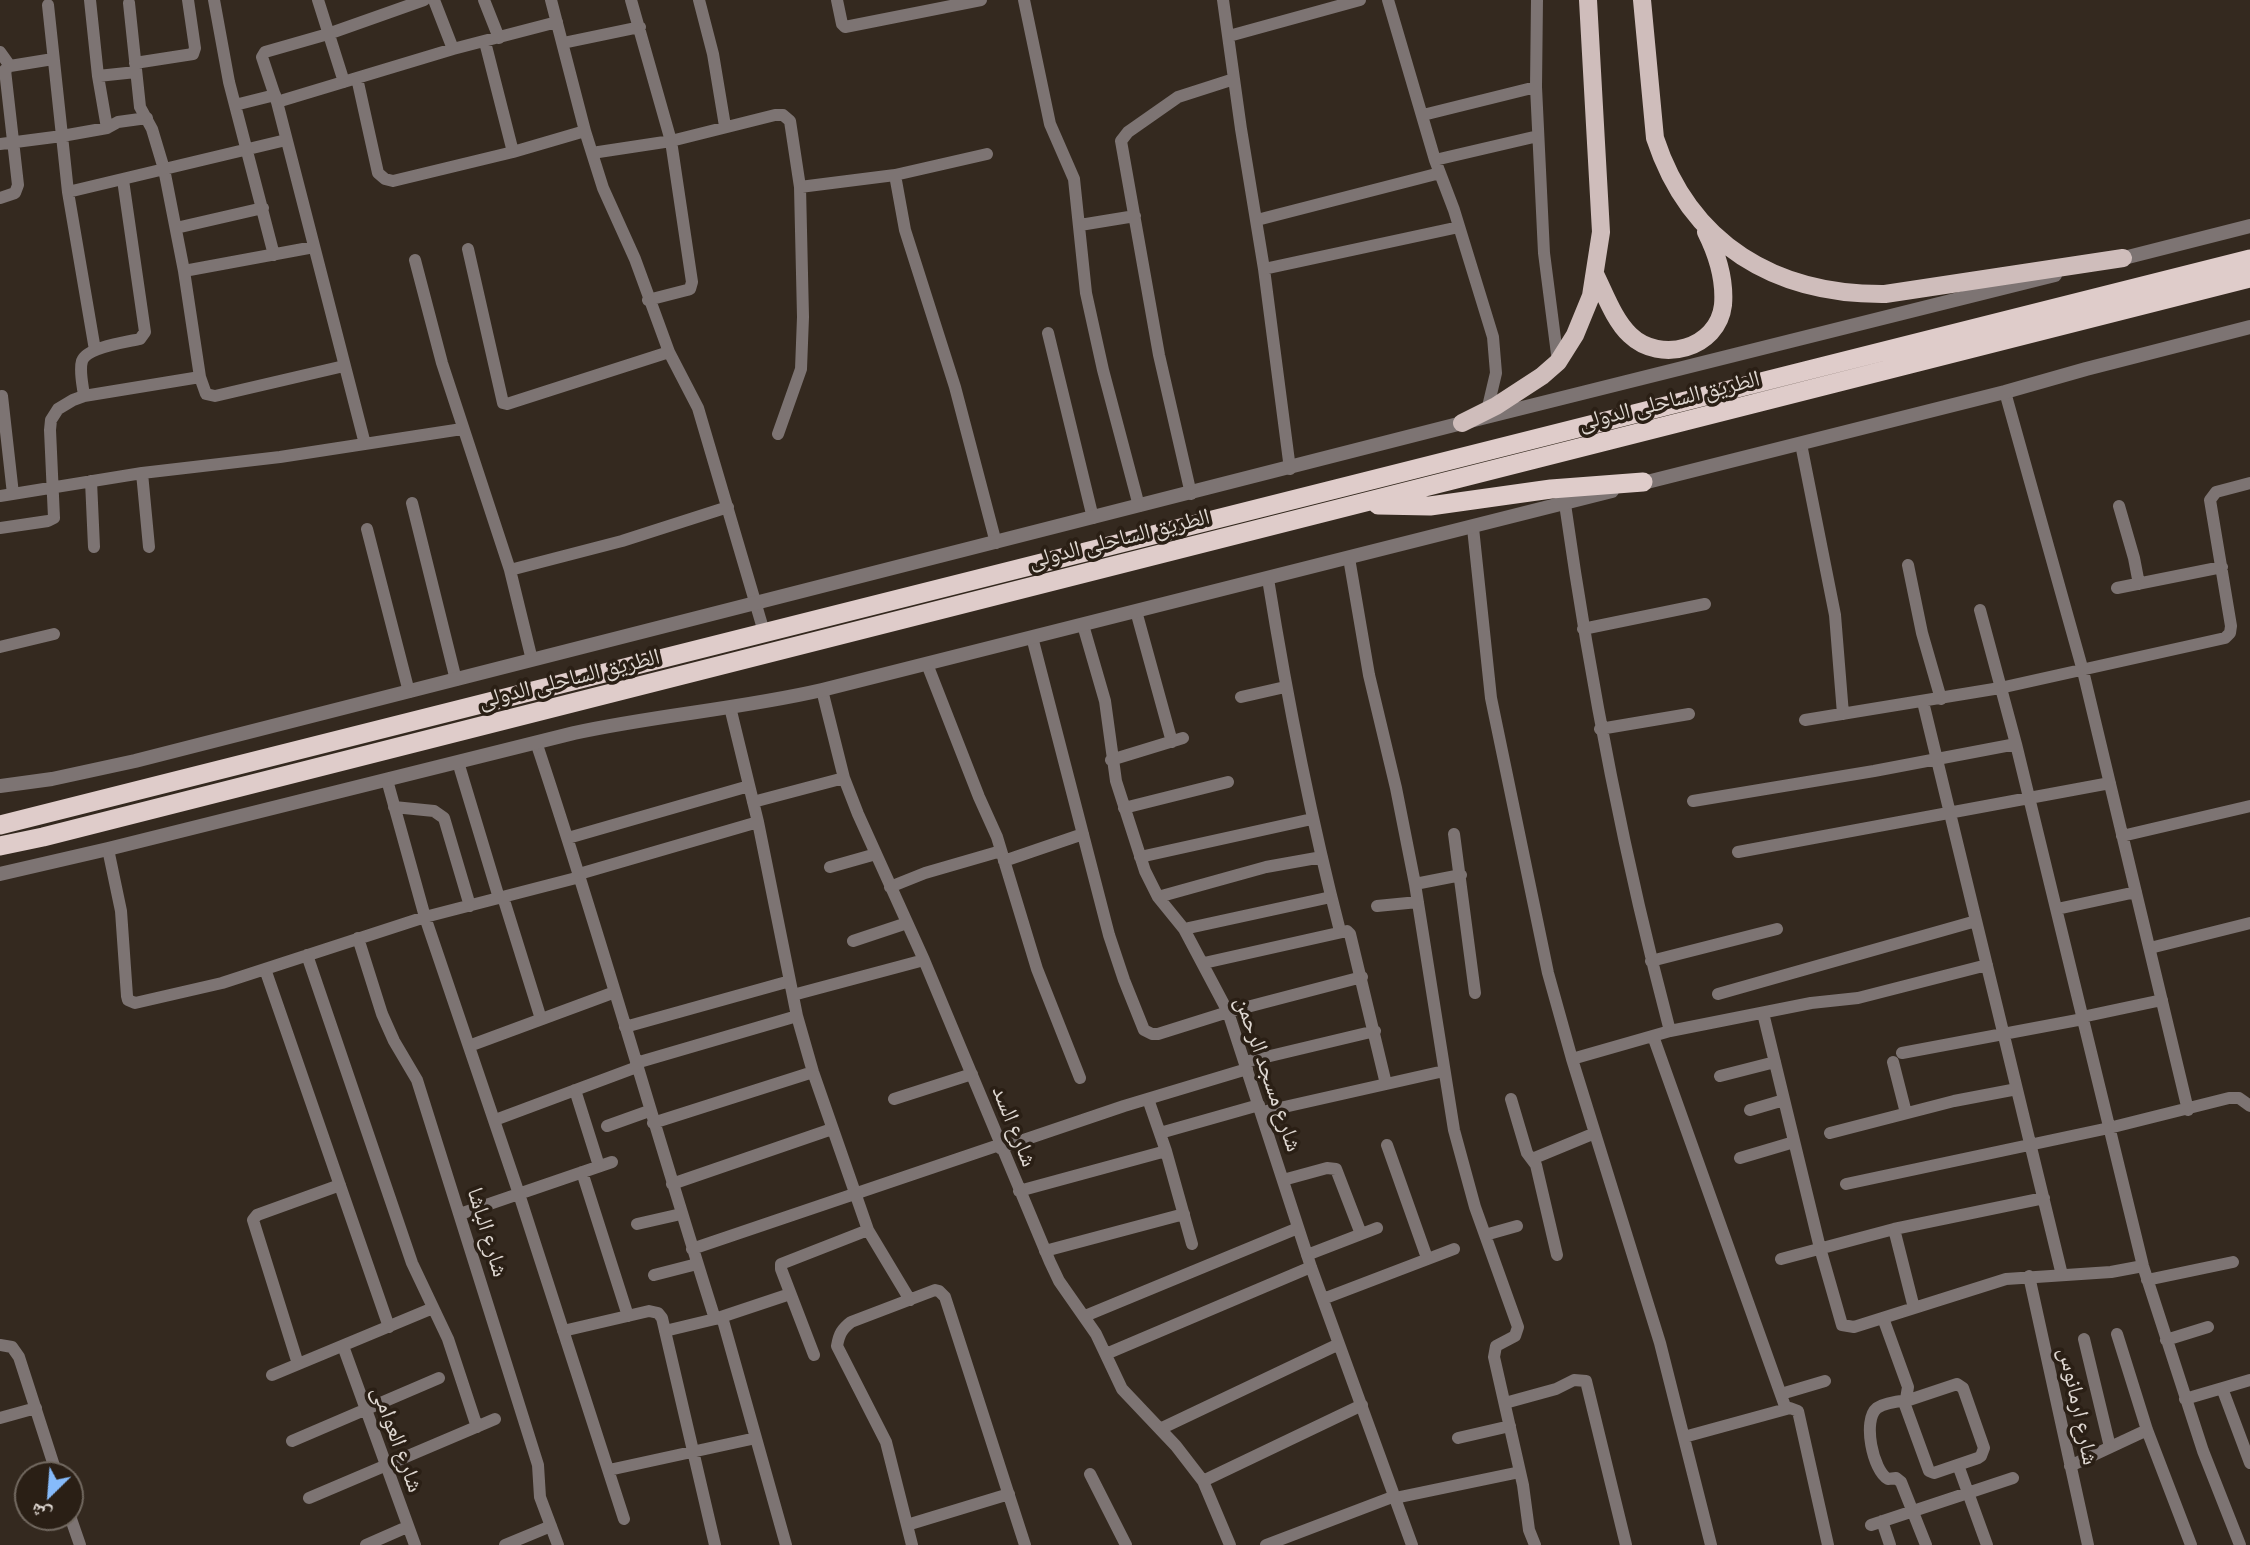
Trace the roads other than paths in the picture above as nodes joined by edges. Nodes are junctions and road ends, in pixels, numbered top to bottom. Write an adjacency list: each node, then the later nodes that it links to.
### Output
1 (90, 0): 34 (street)
2 (188, 0): 33 (street)
3 (214, 0): 40 (street)
4 (318, 0): 24 (street)
5 (424, 0): 24 (street)
6 (434, 0): 29 (street)
7 (484, 0): 26 (street)
8 (551, 0): 22 (street)
9 (631, 0): 23 (street)
10 (699, 0): 43 (street)
11 (837, 0): 12 (street)
12 (981, 0)
13 (1024, 0): 67 (street)
14 (1223, 0): 25 (street)
15 (1357, 0): 25 (street)
16 (1388, 0): 41 (street)
17 (1536, 0): 38 (street)
18 (1588, 0): 79 (main road)
19 (1642, 0): 65 (main road)
20 (129, 3): 33 (street)
21 (48, 5): 31 (street)
22 (557, 22): 26 (street); 28 (street)
23 (640, 26): 28 (street); 49 (street)
24 (328, 34): 37 (street); 39 (street)
25 (1229, 36): 36 (street)
26 (499, 38): 27 (street)
27 (485, 42): 29 (street); 53 (street)
28 (563, 43): 45 (street)
29 (453, 50): 35 (street)
30 (0, 52): 32 (street)
31 (53, 59): 32 (street); 46 (street)
32 (10, 66): 50 (street)
33 (136, 67): 34 (street); 42 (street)
34 (98, 76): 44 (street)
35 (357, 78): 37 (street); 53 (street)
36 (1234, 79): 64 (street); 66 (street)
37 (344, 82): 39 (street)
38 (1536, 87): 41 (street); 47 (street)
39 (276, 98): 40 (street); 48 (street)
40 (235, 105): 52 (street)
41 (1423, 115): 56 (street)
42 (147, 118): 44 (street); 57 (street)
43 (725, 126): 49 (street); 60 (street)
44 (107, 128): 46 (street)
45 (585, 131): 53 (street); 54 (street)
46 (62, 136): 50 (street); 61 (street)
47 (1538, 136): 56 (street); 86 (street)
48 (286, 140): 52 (street); 71 (street)
49 (671, 141): 54 (street); 81 (street)
50 (14, 142): 51 (street); 62 (street)
51 (0, 144)
52 (248, 149): 57 (street); 63 (street)
53 (513, 152)
54 (592, 153): 81 (street)
55 (987, 154): 58 (street)
56 (1438, 167): 66 (street); 69 (street)
57 (164, 169): 59 (street); 70 (street)
58 (895, 175): 60 (street); 116 (street)
59 (123, 180): 61 (street); 84 (street)
60 (800, 187): 95 (street)
61 (68, 192): 84 (street)
62 (0, 198)
63 (263, 208): 70 (street); 73 (street)
64 (1135, 216): 67 (street); 104 (street)
65 (1697, 217): 74 (main road); 79 (main road)
66 (1257, 220): 77 (street)
67 (1080, 225): 109 (street)
68 (2250, 226): 74 (street)
69 (1459, 227): 77 (street); 92 (street)
70 (176, 228): 78 (street)
71 (314, 247): 73 (street); 87 (street)
72 (468, 248): 85 (street)
73 (274, 255): 78 (street)
74 (2123, 258): 93 (street)
75 (2250, 259): 132 (highway, الطريق الساحلى الدولى)
76 (415, 260): 94 (street)
77 (1264, 269): 98 (street)
78 (184, 271): 88 (street)
79 (1595, 274): 86 (main road)
80 (2250, 278): 107 (highway, الطريق الساحلى الدولى)
81 (648, 300): 85 (street)
82 (2250, 328): 89 (street)
83 (1048, 333): 112 (street)
84 (95, 350): 91 (street)
85 (669, 352): 111 (street)
86 (1558, 362): 92 (main road)
87 (344, 366): 88 (street); 96 (street)
88 (201, 377): 91 (street)
89 (2005, 392): 97 (street); 138 (street)
90 (2, 396): 105 (street)
91 (84, 396): 103 (street)
92 (1487, 411): 93 (main road)
93 (1462, 423): 98 (street)
94 (462, 429): 96 (street); 122 (street)
95 (778, 434)
96 (365, 444): 99 (street)
97 (1801, 444): 101 (street); 149 (street)
98 (1290, 469): 104 (street)
99 (142, 473): 100 (street); 118 (street)
100 (91, 481): 103 (street); 117 (street)
101 (1643, 482): 107 (highway); 108 (street)
102 (2250, 483): 121 (street)
103 (54, 487): 105 (street); 113 (street)
104 (1191, 494): 109 (street)
105 (7, 495)
106 (412, 503): 139 (street)
107 (1356, 504): 179 (highway, الطريق الساحلى الدولى)
108 (1565, 504): 114 (street); 131 (street)
109 (1139, 506): 112 (street)
110 (2119, 506): 124 (street)
111 (728, 507): 122 (street); 126 (street)
112 (1093, 518): 116 (street)
113 (0, 528)
114 (1473, 528): 119 (street); 234 (street)
115 (367, 529): 143 (street)
116 (996, 543): 126 (street)
117 (94, 547)
118 (149, 547)
119 (1349, 558): 123 (street); 190 (street)
120 (1908, 565): 145 (street)
121 (2222, 567): 124 (street); 138 (street)
122 (510, 570): 136 (street)
123 (1268, 579): 129 (street); 140 (street)
124 (2138, 584): 125 (street)
125 (2117, 588)
126 (755, 602): 132 (street); 136 (street)
127 (1706, 604): 131 (street)
128 (1980, 610): 141 (street)
129 (1136, 611): 130 (street); 155 (street)
130 (1083, 625): 134 (street); 155 (street, شارع مسجد الرحمن)
131 (1583, 629): 151 (street)
132 (764, 632): 171 (highway, الطريق الساحلى الدولى)
133 (54, 634): 135 (street)
134 (1032, 637): 137 (street); 175 (street)
135 (0, 647)
136 (532, 660): 139 (street)
137 (927, 664): 142 (street); 183 (street)
138 (2083, 671): 141 (street); 160 (street)
139 (456, 680): 143 (street)
140 (1285, 687): 144 (street); 172 (street)
141 (2000, 688): 145 (street); 153 (street)
142 (822, 690): 147 (street); 157 (street, شارع السد)
143 (409, 692): 161 (street)
144 (1241, 697)
145 (1941, 699): 146 (street)
146 (1923, 702): 149 (street); 154 (street)
147 (730, 707): 152 (street); 162 (street)
148 (1689, 714): 151 (street)
149 (1843, 714): 150 (street)
150 (1805, 720)
151 (1600, 729): 212 (street)
152 (536, 742): 156 (street); 178 (street)
153 (2016, 744): 154 (street); 163 (street)
154 (1937, 758): 164 (street); 170 (street)
155 (1111, 760): 168 (street, شارع مسجد الرحمن)
156 (458, 762): 158 (street); 195 (street)
157 (844, 778): 165 (street); 182 (street, شارع السد)
158 (387, 780): 167 (street); 180 (street)
159 (1228, 782): 168 (street)
160 (2110, 783): 163 (street); 177 (street)
161 (0, 786)
162 (749, 786): 165 (street); 178 (street)
163 (2029, 798): 170 (street); 199 (street)
164 (1693, 801)
165 (753, 802): 173 (street)
166 (2250, 806): 177 (street)
167 (394, 807): 197 (street); 200 (street)
168 (1124, 808): 184 (street, شارع مسجد الرحمن)
169 (0, 810): 171 (highway)
170 (1950, 813): 181 (street); 201 (street)
171 (39, 816): 174 (highway, الطريق الساحلى الدولى)
172 (1312, 818): 184 (street); 185 (street)
173 (758, 822): 189 (street); 217 (street)
174 (0, 825)
175 (1083, 834): 183 (street); 223 (street)
176 (1454, 834): 188 (street)
177 (2122, 836): 192 (street)
178 (568, 838): 189 (street)
179 (0, 846)
180 (108, 849): 187 (street); 215 (street)
181 (1738, 852)
182 (876, 854): 186 (street); 191 (street, شارع السد)
183 (1002, 856): 191 (street); 242 (street)
184 (1140, 857): 193 (street, شارع مسجد الرحمن)
185 (1322, 857): 193 (street); 194 (street)
186 (830, 867)
187 (0, 874)
188 (1461, 875): 190 (street); 219 (street)
189 (580, 876): 195 (street); 218 (street)
190 (1415, 884): 196 (street)
191 (890, 887): 202 (street, شارع السد)
192 (2136, 892): 199 (street); 209 (street)
193 (1158, 897): 204 (street, شارع مسجد الرحمن)
194 (1331, 897): 204 (street); 206 (street)
195 (501, 898): 197 (street); 227 (street)
196 (1418, 902): 198 (street); 238 (street)
197 (470, 906): 200 (street)
198 (1377, 906)
199 (2057, 909): 226 (street)
200 (425, 917): 207 (street); 233 (street)
201 (1976, 921): 214 (street); 220 (street)
202 (907, 923): 208 (street); 211 (street, شارع السد)
203 (2250, 923): 209 (street)
204 (1184, 929): 213 (street, شارع مسجد الرحمن)
205 (1777, 929): 212 (street)
206 (1340, 931): 213 (street); 216 (street)
207 (358, 938): 210 (street); 279 (street, شارع الباشا)
208 (853, 941)
209 (2150, 948): 222 (street)
210 (307, 955): 215 (street); 309 (street)
211 (923, 960): 221 (street); 240 (street, شارع السد)
212 (1651, 961): 230 (street)
213 (1204, 963): 223 (street, شارع مسجد الرحمن)
214 (1987, 965): 224 (street); 231 (street)
215 (265, 969): 274 (street)
216 (1362, 977): 223 (street); 229 (street)
217 (790, 982): 221 (street); 228 (street)
218 (615, 992): 227 (street); 228 (street)
219 (1475, 993)
220 (1718, 994)
221 (793, 995): 225 (street)
222 (2162, 1000): 226 (street); 253 (street)
223 (1228, 1012): 237 (street, شارع مسجد الرحمن)
224 (1763, 1013): 230 (street); 235 (street)
225 (797, 1016): 236 (street); 239 (street)
226 (2082, 1018): 231 (street); 258 (street)
227 (541, 1019): 233 (street)
228 (625, 1027): 236 (street)
229 (1375, 1031): 237 (street); 243 (street)
230 (1670, 1031): 232 (street)
231 (2004, 1034): 244 (street); 254 (street)
232 (1653, 1036): 234 (street); 333 (street)
233 (469, 1046): 256 (street)
234 (1572, 1059): 261 (street)
235 (1775, 1062): 241 (street); 249 (street)
236 (637, 1065): 245 (street); 255 (street)
237 (1246, 1066): 247 (street); 251 (street, شارع مسجد الرحمن)
238 (1444, 1071): 243 (street); 289 (street)
239 (813, 1072): 255 (street); 259 (street)
240 (972, 1074): 246 (street); 266 (street, شارع السد)
241 (1720, 1076)
242 (1080, 1078)
243 (1386, 1084): 251 (street)
244 (2017, 1089): 254 (street); 264 (street)
245 (575, 1090): 256 (street); 270 (street)
246 (894, 1099)
247 (1148, 1099): 260 (street); 266 (street)
248 (1511, 1099): 269 (street)
249 (1784, 1100): 252 (street); 263 (street)
250 (2250, 1106): 253 (street)
251 (1261, 1108): 260 (street); 271 (street, شارع مسجد الرحمن)
252 (1750, 1110)
253 (2188, 1110): 258 (street)
254 (1906, 1113): 262 (street)
255 (651, 1117): 257 (street); 272 (street)
256 (495, 1120): 276 (street)
257 (607, 1126)
258 (2109, 1128): 264 (street); 301 (street)
259 (832, 1129): 272 (street); 277 (street)
260 (1160, 1133): 267 (street)
261 (1595, 1133): 269 (street); 349 (street)
262 (1830, 1133)
263 (1794, 1142): 268 (street); 291 (street)
264 (2031, 1144): 273 (street); 278 (street)
265 (1387, 1145): 296 (street)
266 (999, 1146): 275 (street, شارع السد); 277 (street)
267 (1166, 1152): 275 (street); 281 (street)
268 (1740, 1158)
269 (1532, 1159): 295 (street)
270 (582, 1172): 276 (street); 311 (street)
271 (1283, 1180): 284 (street, شارع مسجد الرحمن); 288 (street)
272 (672, 1184): 280 (street)
273 (1846, 1184)
274 (340, 1185): 315 (street); 327 (street)
275 (1019, 1191): 294 (street, شارع السد)
276 (519, 1194): 279 (street); 317 (street)
277 (855, 1194): 287 (street); 292 (street)
278 (2044, 1198): 286 (street); 302 (street)
279 (460, 1214): 370 (street, شارع الباشا)
280 (681, 1214): 282 (street); 292 (street)
281 (1184, 1214): 290 (street); 294 (street)
282 (637, 1224)
283 (1517, 1226): 289 (street)
284 (1298, 1228): 298 (street, شارع مسجد الرحمن); 312 (street)
285 (1377, 1228): 288 (street)
286 (1894, 1229): 291 (street); 310 (street)
287 (868, 1230): 306 (street); 308 (street)
288 (1361, 1234): 298 (street)
289 (1485, 1235): 336 (street)
290 (1192, 1244)
291 (1820, 1248): 297 (street); 314 (street)
292 (692, 1249): 300 (street)
293 (1454, 1249): 296 (street)
294 (1045, 1251): 312 (street, شارع السد)
295 (1557, 1255)
296 (1427, 1258): 307 (street)
297 (1781, 1259)
298 (1309, 1261): 307 (street, شارع مسجد الرحمن); 325 (street)
299 (2233, 1262): 305 (street)
300 (697, 1264): 303 (street); 313 (street)
301 (2143, 1266): 302 (street); 305 (street)
302 (2062, 1275): 304 (street)
303 (654, 1276)
304 (2029, 1276): 310 (street); 357 (street, شارع ارمانوس)
305 (2147, 1280): 321 (street)
306 (790, 1294): 313 (street); 326 (street)
307 (1323, 1299): 322 (street, شارع مسجد الرحمن)
308 (910, 1300): 364 (street); 369 (street)
309 (433, 1308): 315 (street); 344 (street)
310 (1914, 1308): 314 (street)
311 (628, 1315): 317 (street); 318 (street)
312 (1085, 1316): 325 (street, شارع السد)
313 (718, 1318): 318 (street); 347 (street)
314 (1883, 1318): 335 (street)
315 (389, 1326): 324 (street)
316 (2208, 1327): 321 (street)
317 (563, 1331): 358 (street)
318 (665, 1331): 352 (street)
319 (2117, 1335): 346 (street)
320 (2084, 1339): 351 (street)
321 (2166, 1340): 334 (street)
322 (1339, 1344): 337 (street, شارع مسجد الرحمن); 345 (street)
323 (0, 1345): 338 (street)
324 (342, 1346): 327 (street); 339 (street, شارع العوامى)
325 (1105, 1354): 345 (street, شارع السد)
326 (814, 1355)
327 (298, 1364): 328 (street)
328 (272, 1375)
329 (439, 1378): 339 (street)
330 (2250, 1380): 332 (street)
331 (1825, 1381): 333 (street)
332 (2222, 1388): 334 (street); 354 (street)
333 (1781, 1394): 340 (street)
334 (2185, 1399): 393 (street)
335 (1905, 1400): 356 (street); 356 (street); 367 (street)
336 (1505, 1403): 343 (street); 385 (street)
337 (1362, 1405): 362 (street); 366 (street, شارع مسجد الرحمن)
338 (36, 1408): 341 (street); 353 (street)
339 (365, 1409): 350 (street); 355 (street, شارع العوامى)
340 (1786, 1409): 349 (street); 387 (street)
341 (0, 1418)
342 (495, 1419): 344 (street)
343 (1510, 1426): 348 (street); 359 (street)
344 (477, 1427): 355 (street)
345 (1160, 1429): 362 (street, شارع السد)
346 (2147, 1430): 351 (street); 392 (street)
347 (756, 1437): 352 (street); 377 (street)
348 (1458, 1437)
349 (1684, 1437): 386 (street)
350 (292, 1441)
351 (2110, 1447): 357 (street)
352 (693, 1451): 358 (street); 376 (street)
353 (53, 1461)
354 (2250, 1463)
355 (385, 1465): 365 (street); 371 (street, شارع العوامى)
356 (1958, 1465): 363 (street)
357 (2070, 1466): 391 (street, شارع ارمانوس)
358 (609, 1470): 368 (street)
359 (1520, 1472): 366 (street); 384 (street)
360 (1090, 1474): 380 (street)
361 (2013, 1478): 363 (street)
362 (1203, 1481): 381 (street, شارع السد)
363 (1968, 1493): 367 (street); 390 (street)
364 (1009, 1494): 369 (street); 379 (street)
365 (309, 1497)
366 (1395, 1497): 382 (street); 383 (street, شارع مسجد الرحمن)
367 (1913, 1511): 388 (street); 389 (street)
368 (624, 1520)
369 (907, 1525): 378 (street)
370 (551, 1526): 374 (street); 375 (street, شارع الباشا)
371 (407, 1527): 372 (street); 373 (street, شارع العوامى)
372 (366, 1545)
373 (415, 1545)
374 (505, 1545)
375 (558, 1545)
376 (715, 1545)
377 (786, 1545)
378 (912, 1545)
379 (1025, 1545)
380 (1126, 1545)
381 (1230, 1545)
382 (1266, 1545)
383 (1412, 1545)
384 (1535, 1545)
385 (1626, 1545)
386 (1711, 1545)
387 (1828, 1545)
388 (1890, 1545)
389 (1926, 1545)
390 (1987, 1545)
391 (2088, 1545)
392 (2192, 1545)
393 (2240, 1545)

